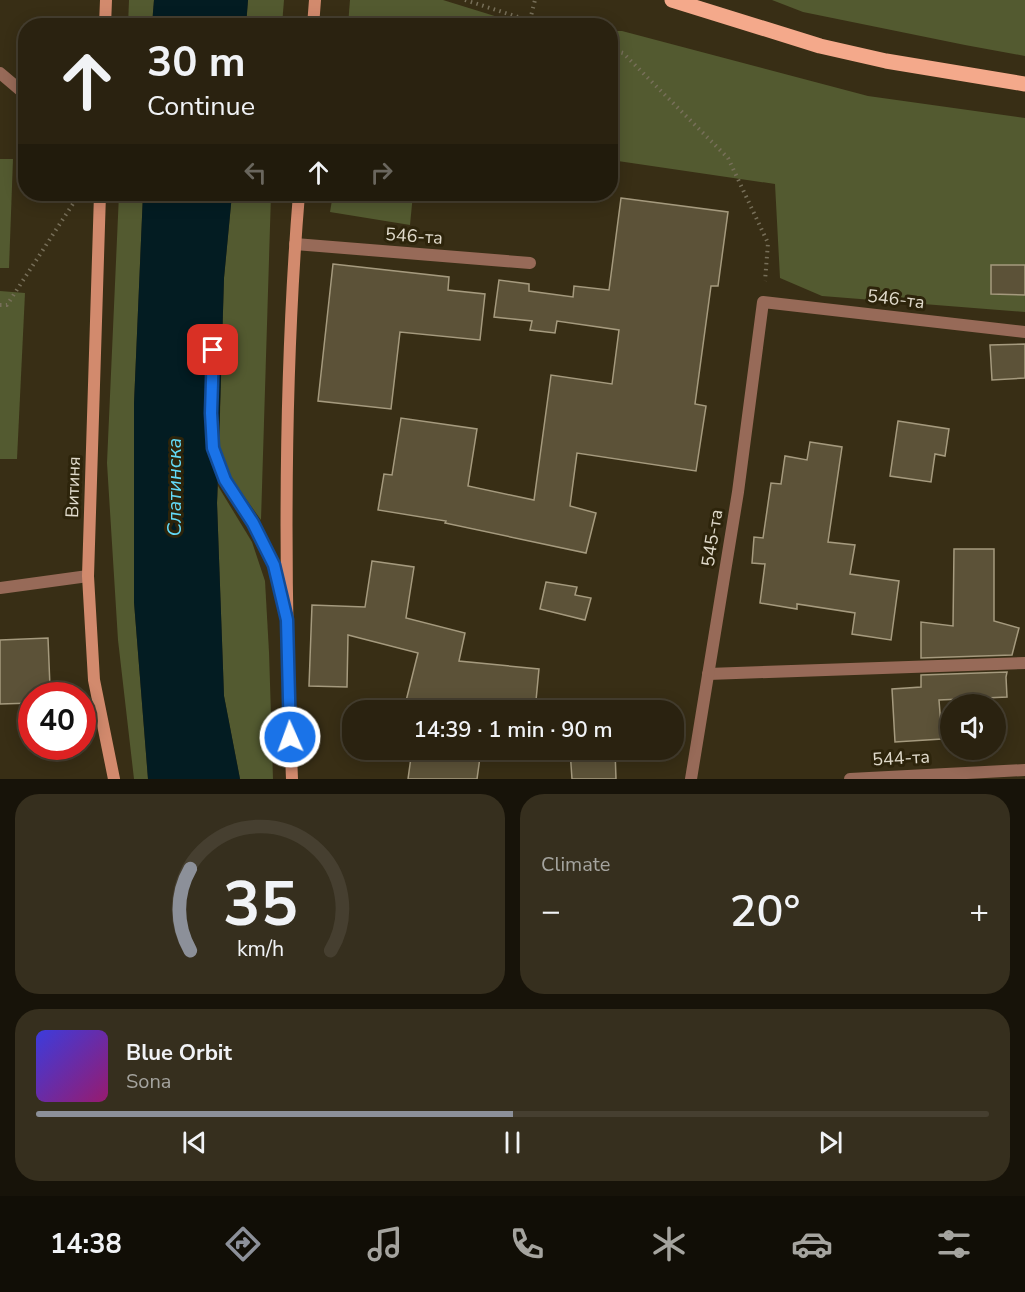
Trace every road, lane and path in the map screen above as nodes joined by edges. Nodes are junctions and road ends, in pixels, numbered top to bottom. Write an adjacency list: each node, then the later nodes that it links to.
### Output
1 (106, 0): 6 (street)
2 (315, 0): 7 (street)
3 (465, 0): 8 (path)
4 (535, 0): 9 (path)
5 (672, 0): 12 (main road)
6 (105, 18)
7 (314, 18)
8 (524, 18)
9 (530, 18)
10 (618, 51): 19 (path)
11 (0, 73): 13 (street)
12 (1025, 84)
13 (18, 88)
14 (75, 201): 20 (path)
15 (100, 201): 23 (street, Витиня)
16 (298, 201): 17 (street)
17 (295, 244): 18 (street, 546-та); 25 (street)
18 (530, 263)
19 (763, 302): 21 (street, 546-та); 27 (street, 545-та)
20 (0, 305)
21 (1025, 332)
22 (213, 350): 25 (street)
23 (88, 576): 24 (street); 29 (street, Витиня)
24 (0, 588)
25 (287, 620): 30 (street)
26 (1025, 663): 27 (street)
27 (708, 674): 31 (street, 545-та)
28 (1025, 770): 32 (street, 544-та)
29 (114, 779)
30 (292, 779)
31 (691, 779)
32 (850, 779)

